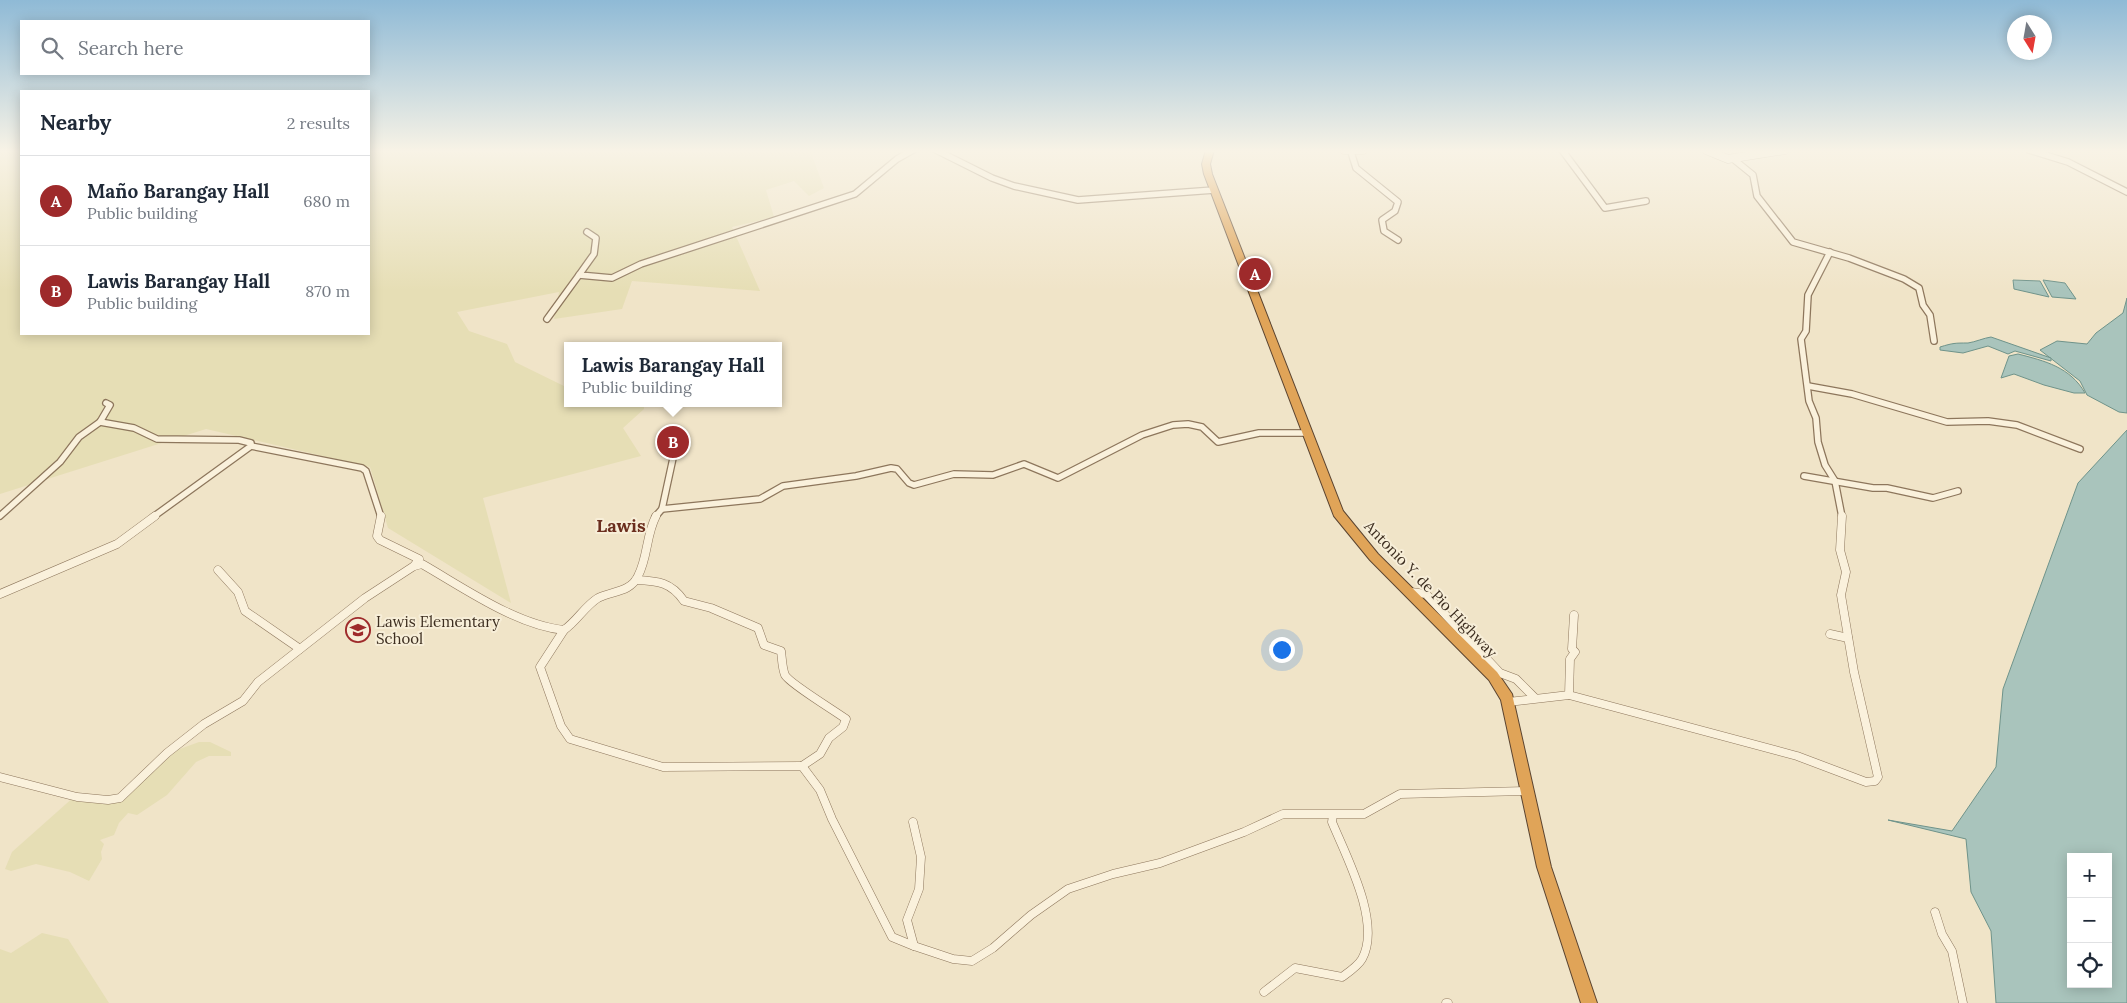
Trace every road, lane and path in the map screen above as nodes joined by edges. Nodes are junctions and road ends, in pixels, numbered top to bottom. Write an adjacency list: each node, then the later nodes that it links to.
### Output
1 (846, 197): 12 (street)
2 (1063, 197): 3 (street)
3 (1121, 197)
4 (1217, 197): 18 (highway, Antonio Y. de Pio Highway)
5 (1394, 197): 10 (street)
6 (1597, 197): 8 (street)
7 (1758, 197): 11 (street)
8 (1646, 201)
9 (587, 232): 12 (street)
10 (1398, 240)
11 (1830, 252): 14 (street); 15 (street)
12 (579, 275): 13 (street)
13 (546, 320)
14 (1934, 341)
15 (1808, 386): 21 (street); 23 (street)
16 (106, 403): 17 (street)
17 (100, 422): 19 (street); 26 (street)
18 (1306, 433): 25 (street); 30 (highway, Antonio Y. de Pio Highway)
19 (251, 446): 27 (street); 31 (street)
20 (675, 448): 25 (street)
21 (2080, 449)
22 (1804, 476): 23 (street)
23 (1835, 481): 24 (street); 35 (street)
24 (1958, 491)
25 (662, 509): 29 (street)
26 (0, 516)
27 (414, 566): 33 (street); 36 (street)
28 (218, 570): 36 (street)
29 (636, 580): 33 (street); 40 (street)
30 (1411, 592): 38 (street); 39 (highway, Antonio Y. de Pio Highway)
31 (0, 594)
32 (1574, 615): 37 (street)
33 (564, 630): 40 (street)
34 (1830, 634): 35 (street)
35 (1848, 638): 37 (street)
36 (300, 649): 41 (street)
37 (1569, 695): 38 (street)
38 (1535, 698): 39 (street)
39 (1508, 702): 42 (highway, Antonio Y. de Pio Highway)
40 (802, 766): 46 (street)
41 (0, 778)
42 (1528, 791): 43 (street); 48 (highway, Antonio Y. de Pio Highway)
43 (1333, 815): 46 (street); 47 (street)
44 (913, 822): 46 (street)
45 (1935, 912): 49 (street)
46 (914, 946)
47 (1264, 992)
48 (1589, 1003)
49 (1963, 1003)

